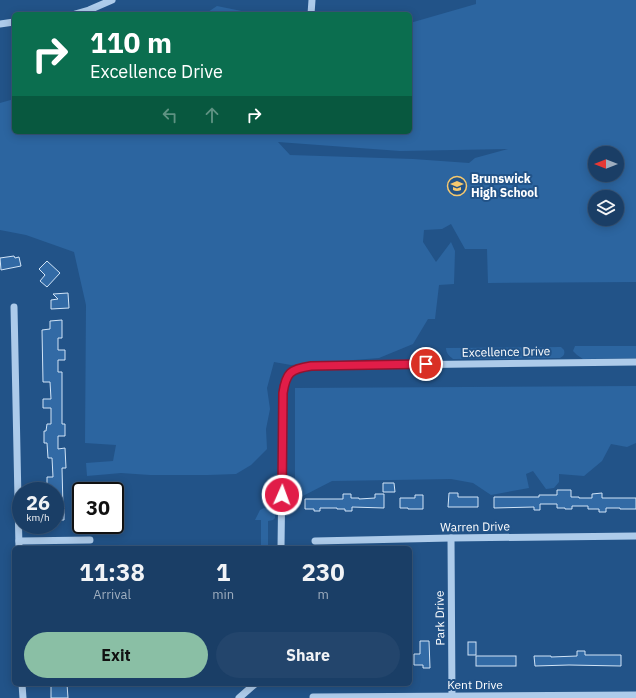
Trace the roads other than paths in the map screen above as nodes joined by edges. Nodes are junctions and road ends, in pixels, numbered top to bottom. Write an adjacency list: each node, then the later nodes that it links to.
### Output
1 (112, 0): 3 (street)
2 (312, 0): 4 (street)
3 (82, 12)
4 (311, 12)
5 (12, 22): 6 (street)
6 (0, 24)
7 (14, 307): 13 (street)
8 (636, 362): 14 (street, Excellence Drive)
9 (636, 536): 10 (street, Warren Drive)
10 (451, 538): 12 (street, Warren Drive); 19 (street, Park Drive)
11 (90, 540): 13 (street)
12 (315, 540)
13 (19, 545)
14 (281, 546)
15 (22, 686): 20 (street)
16 (253, 686): 21 (street)
17 (636, 695): 19 (street, Kent Drive)
18 (313, 697): 19 (street, Kent Drive)
19 (452, 697)
20 (23, 698)
21 (240, 698)

